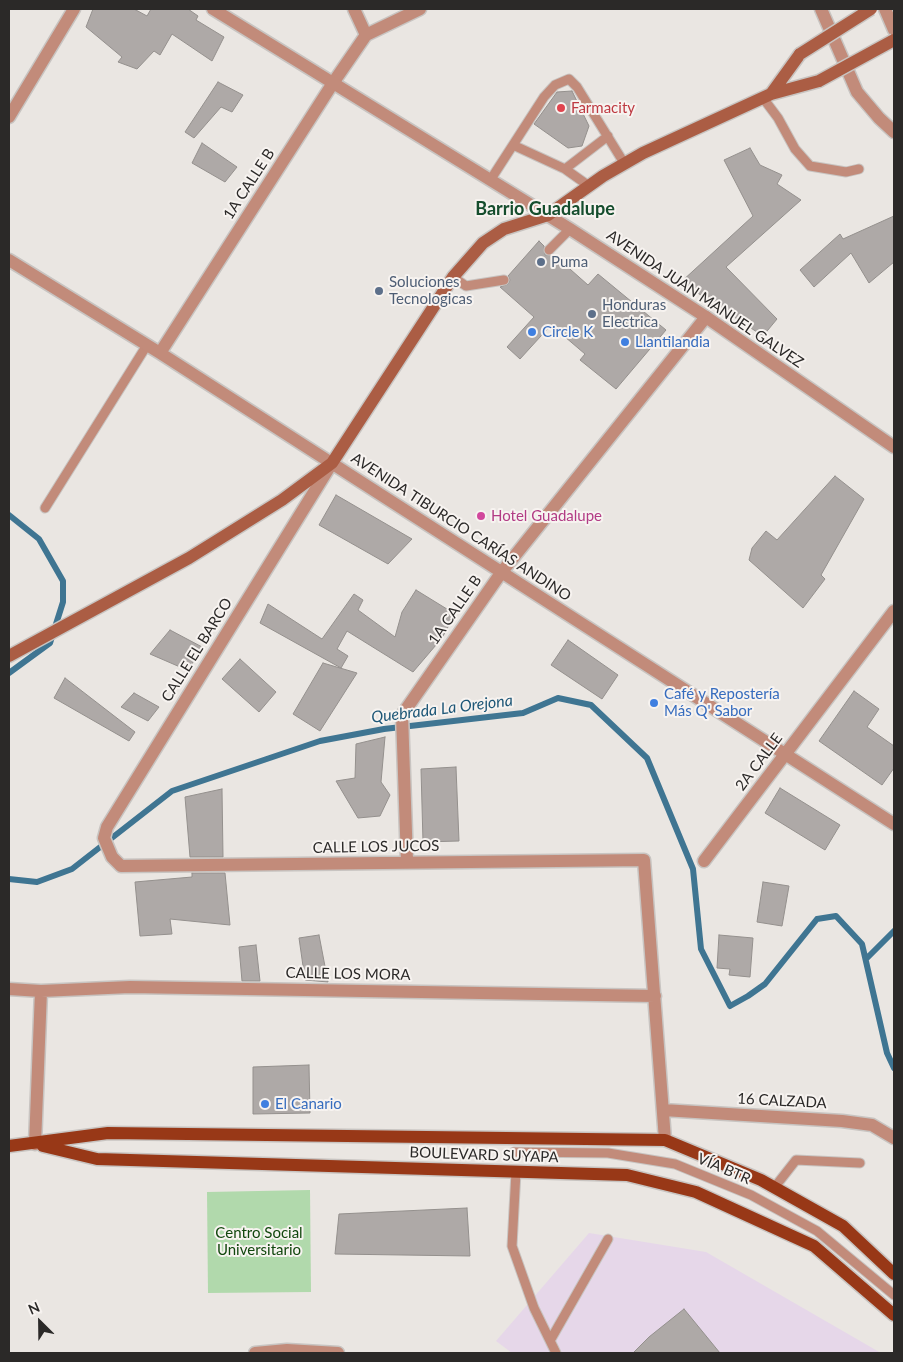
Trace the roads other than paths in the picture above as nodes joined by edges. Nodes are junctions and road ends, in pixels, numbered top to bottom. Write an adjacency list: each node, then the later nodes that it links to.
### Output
1 (74, 9): 13 (street)
2 (213, 9): 11 (street, AVENIDA JUAN MANUEL GALVEZ)
3 (354, 9): 9 (street)
4 (420, 9): 9 (street)
5 (821, 9): 14 (street)
6 (871, 9): 12 (main road, bridge)
7 (885, 9): 8 (street)
8 (894, 30)
9 (366, 35): 11 (street, 1A CALLE B)
10 (894, 40): 12 (main road, bridge)
11 (333, 83): 20 (street, AVENIDA JUAN MANUEL GALVEZ); 30 (street, 1A CALLE B)
12 (767, 96): 17 (main road); 18 (lane)
13 (9, 117)
14 (894, 132)
15 (608, 136): 16 (lane); 17 (lane); 19 (lane)
16 (513, 145): 19 (lane); 20 (lane)
17 (624, 163): 21 (main road)
18 (859, 169)
19 (565, 170): 21 (lane)
20 (491, 180): 22 (street, AVENIDA JUAN MANUEL GALVEZ)
21 (589, 186): 22 (main road)
22 (548, 215): 23 (street, AVENIDA JUAN MANUEL GALVEZ); 26 (main road)
23 (570, 229): 24 (lane); 28 (street, AVENIDA JUAN MANUEL GALVEZ)
24 (549, 250)
25 (9, 260): 29 (street, AVENIDA TIBURCIO CARÍAS ANDINO)
26 (453, 277): 27 (lane); 32 (main road)
27 (504, 280)
28 (706, 317): 31 (street, AVENIDA JUAN MANUEL GALVEZ); 34 (street, 1A CALLE B)
29 (147, 345): 30 (street, AVENIDA TIBURCIO CARÍAS ANDINO); 33 (lane)
30 (160, 352): 32 (street, AVENIDA TIBURCIO CARÍAS ANDINO)
31 (894, 447)
32 (332, 463): 34 (street, AVENIDA TIBURCIO CARÍAS ANDINO); 36 (main road); 39 (street, CALLE EL BARCO)
33 (45, 508)
34 (501, 573): 37 (street, AVENIDA TIBURCIO CARÍAS ANDINO); 41 (street, 1A CALLE B)
35 (894, 611): 37 (street, 2A CALLE)
36 (9, 656)
37 (785, 756): 38 (street, AVENIDA TIBURCIO CARÍAS ANDINO); 40 (street, 2A CALLE)
38 (894, 824)
39 (112, 857): 41 (street, CALLE LOS JUCOS)
40 (704, 861)
41 (407, 862): 44 (street, CALLE LOS JUCOS)
42 (9, 989): 43 (street, CALLE LOS MORA)
43 (41, 991): 44 (street, CALLE LOS MORA); 48 (street)
44 (655, 996): 45 (street)
45 (663, 1110): 46 (street, 16 CALZADA); 47 (street)
46 (894, 1138)
47 (665, 1140): 48 (main road, BOULEVARD SUYAPA); 53 (main road, BOULEVARD SUYAPA)
48 (35, 1144): 49 (main road, BOULEVARD SUYAPA); 52 (main road, BOULEVARD SUYAPA)
49 (9, 1146)
50 (514, 1152): 56 (lane, VÍA BTR)
51 (860, 1162): 53 (lane)
52 (516, 1172): 57 (main road, BOULEVARD SUYAPA); 58 (lane)
53 (774, 1188): 55 (main road, BOULEVARD SUYAPA)
54 (608, 1239): 58 (lane)
55 (894, 1274)
56 (894, 1295)
57 (894, 1315)
58 (551, 1339): 61 (lane)
59 (255, 1353): 60 (street)
60 (338, 1353)
61 (556, 1353)

